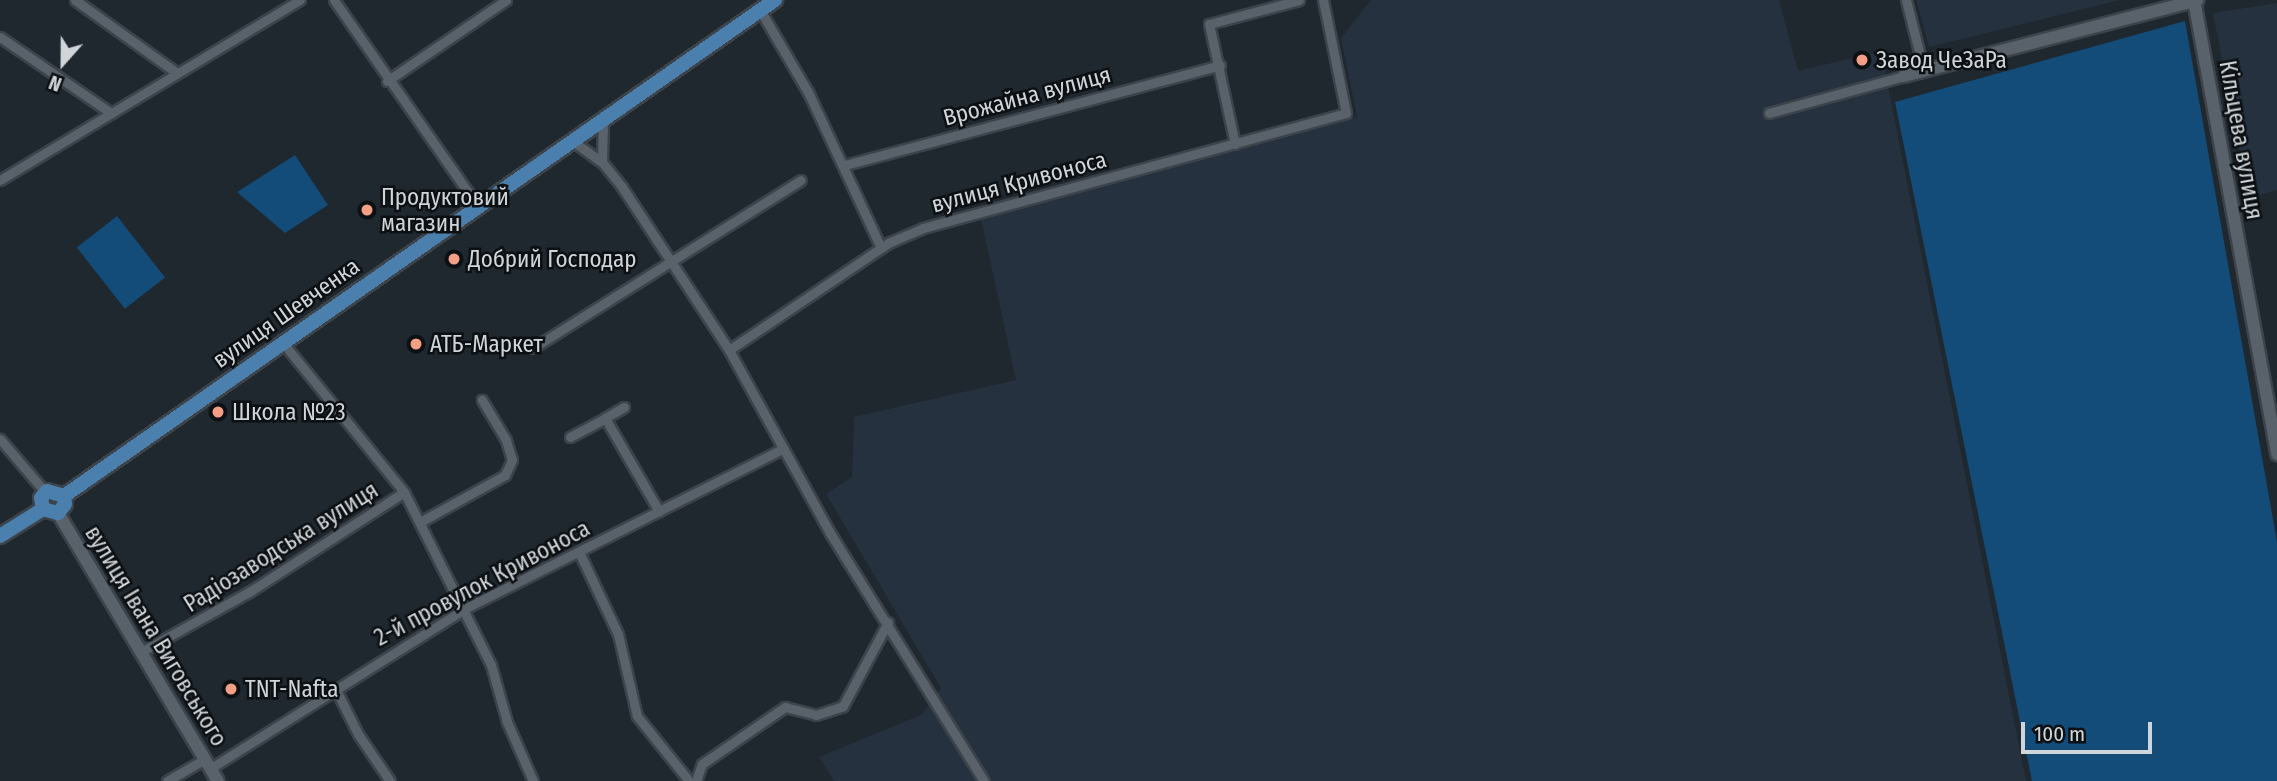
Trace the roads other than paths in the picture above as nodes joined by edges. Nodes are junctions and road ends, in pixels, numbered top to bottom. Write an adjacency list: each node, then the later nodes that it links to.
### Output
1 (75, 0): 13 (street)
2 (300, 0): 13 (street)
3 (334, 0): 15 (street)
4 (506, 0): 15 (street)
5 (1299, 0): 11 (street)
6 (1323, 0): 20 (street, вулиця Кривоноса)
7 (1906, 0): 12 (street)
8 (2195, 0): 12 (street); 37 (street, Кільцева вулиця)
9 (769, 3): 18 (main road, вулиця Шевченка); 22 (street)
10 (0, 37): 16 (street)
11 (1220, 65): 20 (street); 22 (street, Врожайна вулиця)
12 (1924, 71): 14 (street)
13 (177, 73): 16 (street)
14 (1904, 76): 17 (street)
15 (387, 81): 25 (street)
16 (111, 113): 23 (street)
17 (1769, 113)
18 (603, 122): 19 (main road, вулиця Шевченка); 21 (street)
19 (574, 142): 21 (street); 25 (main road, вулиця Шевченка)
20 (1235, 144): 26 (street, вулиця Кривоноса)
21 (603, 162): 27 (street)
22 (845, 165): 26 (street)
23 (0, 180)
24 (801, 180): 27 (street)
25 (479, 208): 28 (main road, вулиця Шевченка)
26 (881, 248): 30 (street, вулиця Кривоноса)
27 (670, 262): 29 (street); 30 (street)
28 (283, 343): 38 (street); 40 (main road, вулиця Шевченка)
29 (533, 348)
30 (729, 350): 36 (street)
31 (482, 400): 44 (street)
32 (624, 407): 33 (street)
33 (605, 418): 34 (street); 42 (street)
34 (570, 437)
35 (0, 439): 39 (street)
36 (782, 449): 42 (street, 2-й провулок Кривоноса); 48 (street)
37 (2277, 454)
38 (404, 492): 44 (street); 49 (street, Радіозаводська вулиця)
39 (46, 493): 40 (main road); 41 (main road)
40 (64, 496): 43 (main road)
41 (43, 509): 43 (main road); 45 (main road)
42 (659, 512): 46 (street, 2-й провулок Кривоноса)
43 (58, 513): 49 (street, вулиця Івана Виговського)
44 (420, 522): 47 (street)
45 (0, 536)
46 (579, 552): 47 (street, 2-й провулок Кривоноса); 56 (street)
47 (466, 608): 50 (street, 2-й провулок Кривоноса); 55 (street)
48 (888, 622): 57 (street); 58 (street)
49 (141, 652): 51 (street, вулиця Івана Виговського)
50 (335, 688): 51 (street, 2-й провулок Кривоноса); 54 (street)
51 (208, 764): 52 (street, 2-й провулок Кривоноса); 53 (street, вулиця Івана Виговського)
52 (167, 781)
53 (218, 781)
54 (390, 781)
55 (533, 781)
56 (689, 781)
57 (696, 781)
58 (984, 781)

